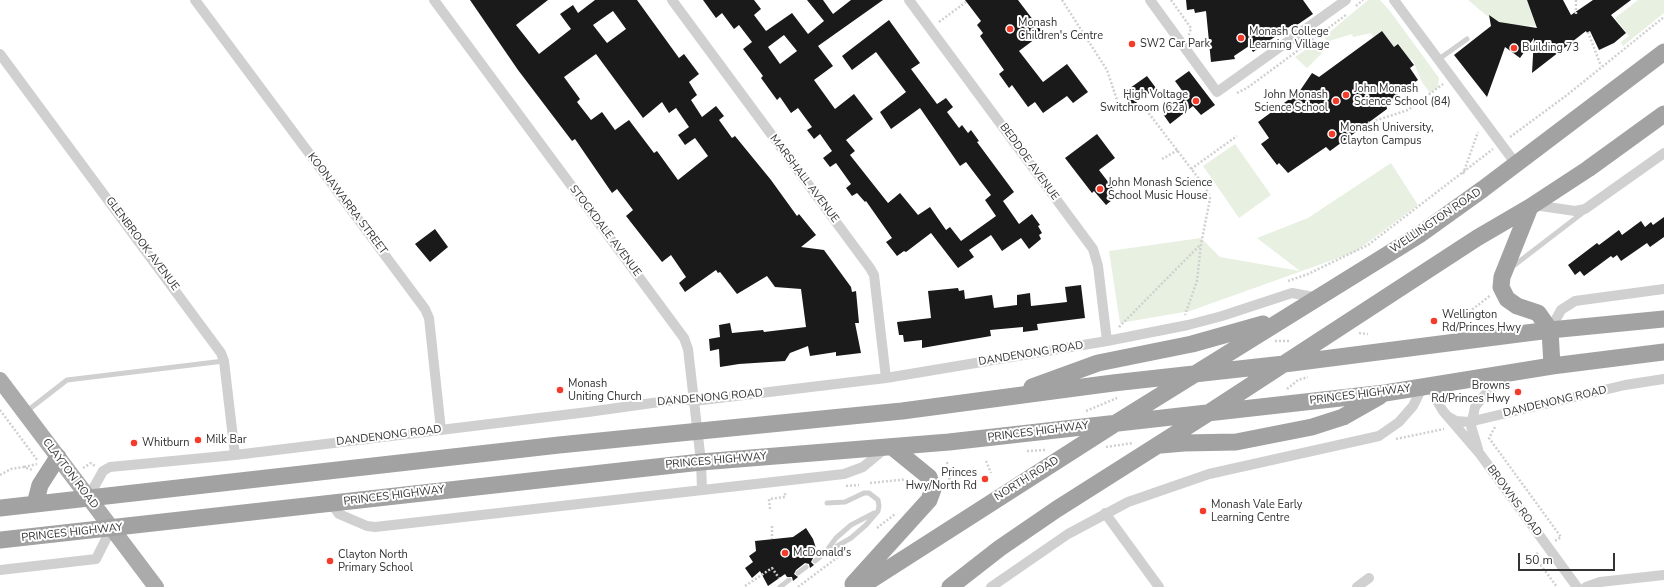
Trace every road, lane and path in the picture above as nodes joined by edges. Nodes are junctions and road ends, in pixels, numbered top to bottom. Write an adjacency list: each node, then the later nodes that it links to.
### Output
1 (195, 0): 76 (street, KOONAWARRA STREET)
2 (434, 0): 66 (street, STOCKDALE AVENUE)
3 (672, 0): 60 (street, MARSHALL AVENUE)
4 (909, 0): 51 (street, BEDDOE AVENUE)
5 (1062, 0): 30 (path)
6 (1150, 0): 7 (street)
7 (1346, 0)
8 (1363, 0): 12 (path)
9 (1394, 0): 21 (street)
10 (1576, 0): 14 (path)
11 (966, 2): 16 (path)
12 (1353, 9)
13 (1348, 14): 24 (path)
14 (1576, 14)
15 (1664, 17): 22 (path)
16 (939, 22)
17 (1588, 32): 22 (path)
18 (1467, 39): 21 (lane)
19 (1664, 52): 33 (highway, WELLINGTON ROAD)
20 (0, 54): 54 (street, GLENBROOK AVENUE)
21 (1439, 59): 29 (street)
22 (1601, 66): 29 (path)
23 (1446, 87): 26 (path)
24 (1234, 95)
25 (1664, 114): 36 (highway)
26 (1368, 123)
27 (1478, 130): 35 (path)
28 (1237, 136): 34 (path)
29 (1501, 143): 33 (street); 35 (path)
30 (1178, 150): 32 (path); 34 (path)
31 (1664, 153): 37 (street)
32 (1162, 160)
33 (1516, 164): 42 (highway, WELLINGTON ROAD)
34 (1191, 169): 38 (path)
35 (1463, 174): 40 (path)
36 (1531, 206): 37 (street); 39 (highway); 55 (highway)
37 (1588, 208): 39 (lane)
38 (1200, 244): 43 (path); 46 (path)
39 (1503, 274): 47 (highway)
40 (1287, 282)
41 (1664, 289): 47 (street)
42 (1319, 298): 44 (highway, WELLINGTON ROAD); 51 (street, DANDENONG ROAD)
43 (1191, 312)
44 (1290, 315): 58 (highway, WELLINGTON ROAD); 65 (highway)
45 (1664, 319): 47 (highway)
46 (1119, 327)
47 (1550, 330): 55 (highway); 56 (highway)
48 (1352, 334): 49 (path)
49 (1363, 338)
50 (1297, 340): 52 (path)
51 (1107, 341): 60 (street, DANDENONG ROAD)
52 (1273, 341)
53 (1664, 352): 56 (highway)
54 (224, 361): 70 (lane); 82 (street, GLENBROOK AVENUE)
55 (1284, 364): 58 (highway); 69 (highway)
56 (1552, 366): 57 (highway)
57 (1512, 373): 63 (highway); 73 (street)
58 (1196, 374): 65 (highway); 74 (highway, NORTH ROAD)
59 (1314, 376): 67 (path)
60 (886, 378): 66 (street, DANDENONG ROAD)
61 (1664, 379): 71 (street, DANDENONG ROAD)
62 (0, 380): 70 (main road, CLAYTON ROAD)
63 (1427, 387): 64 (highway, PRINCES HIGHWAY); 72 (street, BROWNS ROAD); 107 (street)
64 (1385, 393): 67 (highway, PRINCES HIGHWAY); 79 (highway)
65 (1004, 398): 77 (highway)
66 (694, 401): 76 (street, DANDENONG ROAD); 77 (street, STOCKDALE AVENUE)
67 (1272, 405): 69 (highway, PRINCES HIGHWAY)
68 (0, 410): 87 (path)
69 (1210, 412): 74 (highway, PRINCES HIGHWAY); 79 (highway)
70 (24, 413): 83 (main road, CLAYTON ROAD)
71 (1502, 415): 73 (street, DANDENONG ROAD); 110 (path)
72 (1448, 416): 73 (street, DANDENONG ROAD); 75 (street, BROWNS ROAD)
73 (1471, 422): 81 (street, BROWNS ROAD)
74 (1116, 423): 80 (highway, PRINCES HIGHWAY); 127 (highway, NORTH ROAD)
75 (1456, 427): 78 (path); 81 (street, BROWNS ROAD)
76 (441, 430): 82 (street, DANDENONG ROAD)
77 (698, 430): 85 (street, STOCKDALE AVENUE); 100 (highway)
78 (1395, 439)
79 (1157, 446): 128 (highway)
80 (889, 447): 85 (highway, PRINCES HIGHWAY); 96 (street); 126 (highway)
81 (1480, 454): 133 (street, BROWNS ROAD)
82 (235, 455): 100 (street, DANDENONG ROAD)
83 (58, 457): 100 (main road, CLAYTON ROAD); 103 (highway)
84 (986, 461): 90 (path)
85 (701, 462): 96 (street, STOCKDALE AVENUE); 101 (highway, PRINCES HIGHWAY)
86 (947, 462): 95 (path)
87 (39, 463): 88 (path); 89 (path)
88 (23, 467)
89 (38, 471)
90 (991, 473)
91 (867, 484): 92 (path)
92 (914, 484)
93 (860, 485): 94 (path)
94 (845, 486)
95 (951, 488)
96 (702, 490): 101 (street)
97 (792, 492): 98 (path)
98 (785, 493): 99 (path); 105 (path)
99 (768, 495)
100 (88, 498): 103 (highway); 109 (main road, CLAYTON ROAD)
101 (331, 503): 109 (highway, PRINCES HIGHWAY)
102 (827, 503): 106 (lane)
103 (35, 504): 104 (highway)
104 (2, 505)
105 (770, 509)
106 (878, 511): 113 (lane); 113 (lane)
107 (1105, 513): 129 (street); 130 (street)
108 (772, 526): 111 (path)
109 (111, 529): 112 (highway, PRINCES HIGHWAY); 118 (street); 124 (main road, CLAYTON ROAD)
110 (1561, 537)
111 (772, 539)
112 (0, 540)
113 (825, 553): 115 (lane)
114 (1534, 556): 132 (path)
115 (815, 561)
116 (806, 567): 119 (lane)
117 (772, 568): 123 (path)
118 (0, 570)
119 (798, 573)
120 (1664, 574): 134 (street)
121 (1369, 578): 131 (street)
122 (789, 580): 125 (lane)
123 (745, 586)
124 (156, 587)
125 (780, 587)
126 (851, 587)
127 (860, 587)
128 (950, 587)
129 (991, 587)
130 (1159, 587)
131 (1356, 587)
132 (1557, 587)
133 (1577, 587)
134 (1586, 587)

